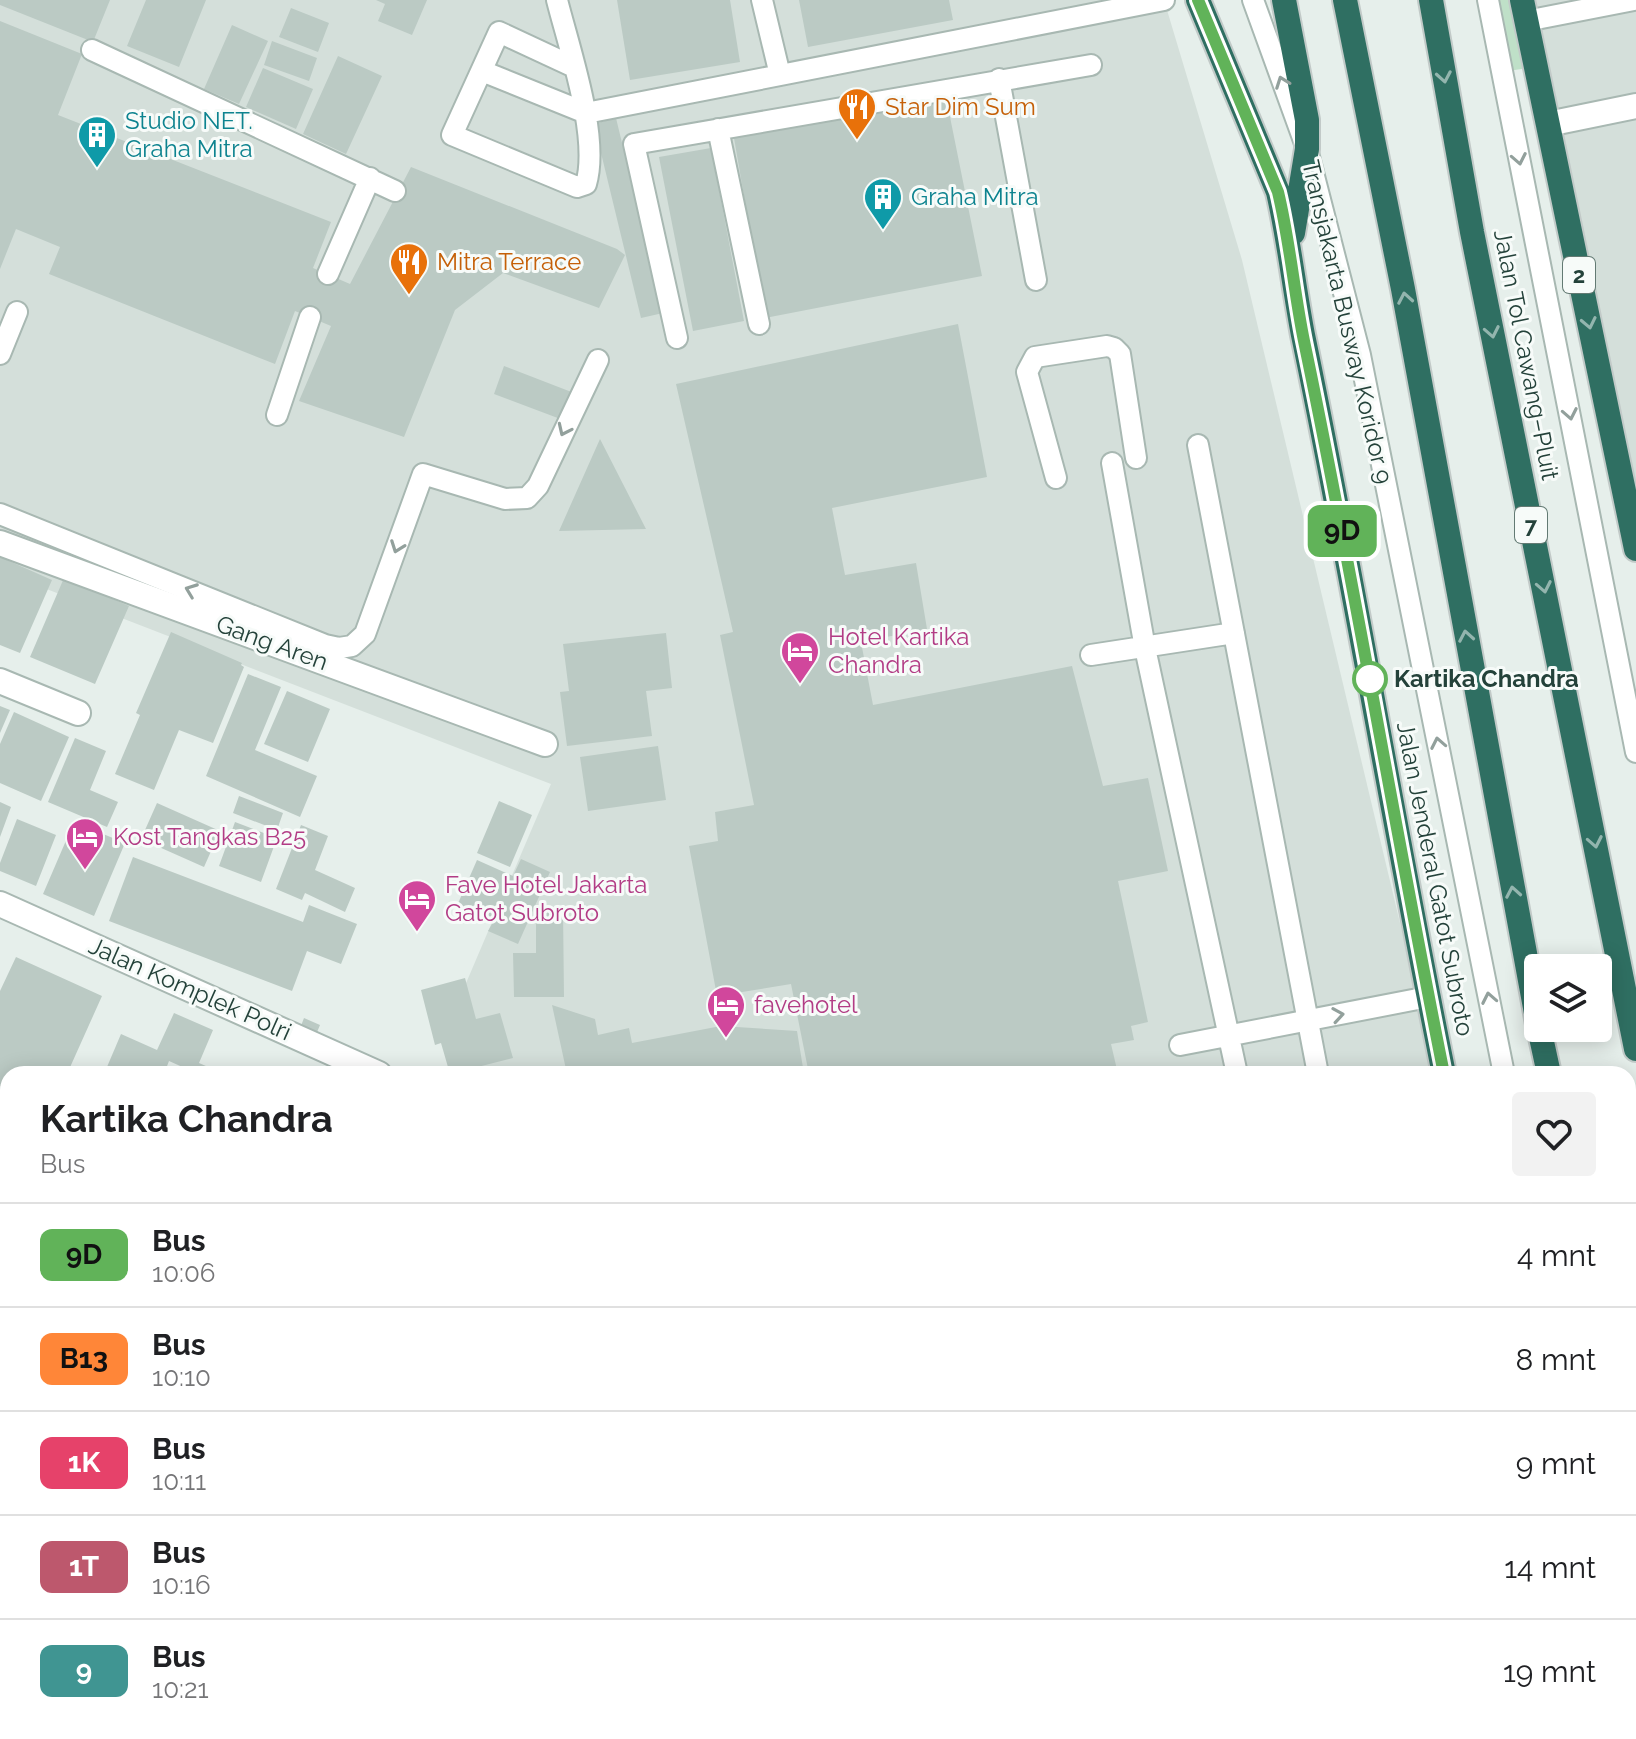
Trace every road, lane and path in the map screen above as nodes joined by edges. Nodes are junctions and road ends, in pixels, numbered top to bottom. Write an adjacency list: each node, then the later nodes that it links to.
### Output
1 (557, 0): 14 (lane)
2 (762, 0): 16 (lane)
3 (1164, 0): 16 (lane)
4 (1198, 0): 25 (highway, Jalan Jenderal Gatot Subroto)
5 (1253, 0): 22 (lane, Transjakarta Busway Koridor 9, one-way to 5)
6 (1284, 0): 22 (highway)
7 (1345, 0): 50 (highway, one-way to 7)
8 (1431, 0): 56 (highway, Jalan Tol Cawang–Pluit / 7, one-way to 56)
9 (1488, 0): 48 (lane, one-way to 48)
10 (1634, 0): 11 (lane)
11 (1524, 10): 20 (highway, 2)
12 (92, 50): 23 (lane)
13 (1091, 65): 17 (lane)
14 (574, 67): 15 (lane); 19 (lane)
15 (482, 71): 19 (lane); 19 (lane)
16 (780, 75): 19 (lane)
17 (999, 79): 21 (lane); 27 (lane)
18 (1636, 106): 20 (street)
19 (586, 113)
20 (1548, 124): 41 (highway, 2, one-way to 41)
21 (718, 129): 30 (lane); 31 (lane)
22 (1307, 149): 25 (highway); 61 (lane, Transjakarta Busway Koridor 9, one-way to 22)
23 (370, 178): 24 (lane); 26 (lane)
24 (395, 191)
25 (1290, 247): 51 (highway, Jalan Jenderal Gatot Subroto)
26 (328, 274)
27 (1036, 280)
28 (17, 312): 32 (lane)
29 (310, 317): 34 (lane)
30 (759, 324)
31 (677, 338)
32 (0, 354)
33 (598, 360): 39 (lane, one-way to 39)
34 (277, 415)
35 (1198, 445): 42 (lane)
36 (1136, 458): 38 (lane)
37 (1112, 463): 43 (lane)
38 (1056, 478)
39 (0, 514)
40 (0, 543): 47 (street, Gang Aren)
41 (1636, 549)
42 (1234, 633): 43 (lane); 52 (lane)
43 (1145, 648): 44 (lane); 53 (lane)
44 (1091, 655)
45 (0, 681): 46 (street)
46 (78, 713)
47 (545, 744)
48 (1636, 752)
49 (0, 904): 57 (street, Jalan Komplek Polri)
50 (1525, 954)
51 (1428, 997): 52 (lane, one-way to 51); 60 (highway, Jalan Jenderal Gatot Subroto)
52 (1307, 1020): 53 (lane); 59 (lane)
53 (1230, 1035): 55 (lane); 58 (lane)
54 (1542, 1042): 62 (highway)
55 (1180, 1045)
56 (1636, 1049)
57 (361, 1066)
58 (1236, 1066)
59 (1316, 1066)
60 (1442, 1066)
61 (1502, 1066)
62 (1547, 1066)

